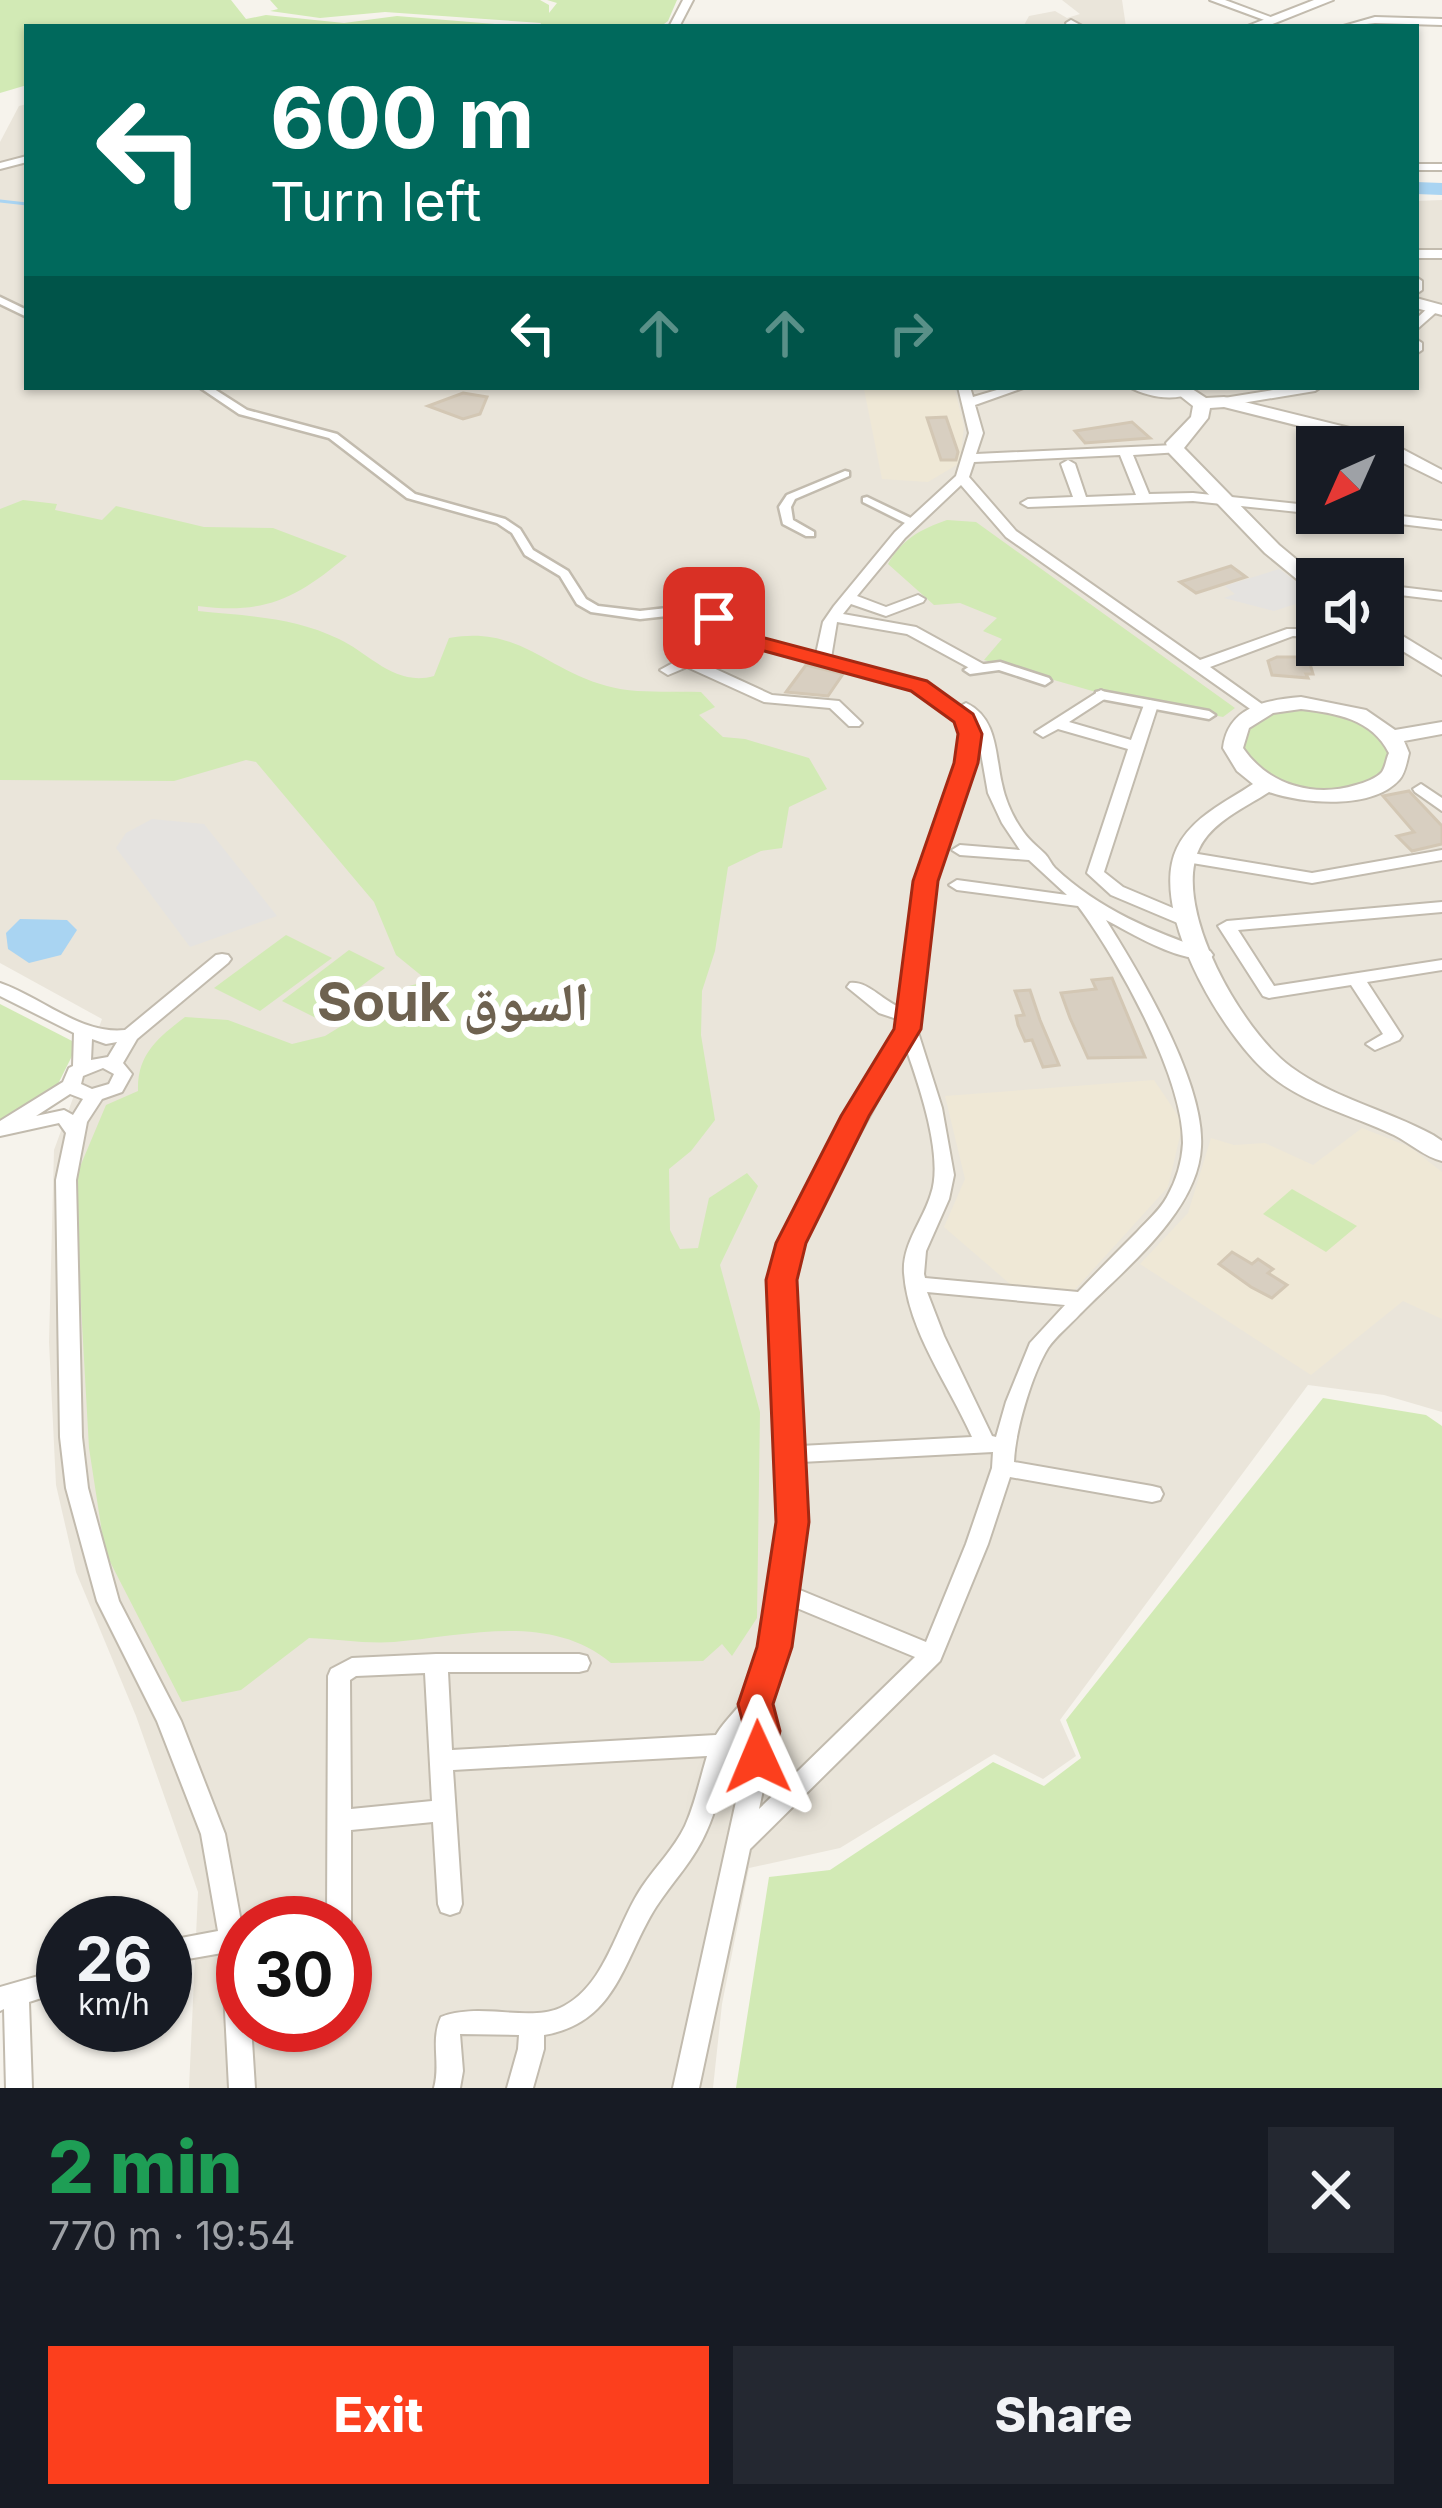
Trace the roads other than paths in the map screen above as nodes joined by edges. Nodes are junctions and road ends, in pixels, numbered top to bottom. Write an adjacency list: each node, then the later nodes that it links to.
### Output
1 (1215, 0): 3 (street)
2 (1326, 0): 3 (street)
3 (1271, 19): 5 (street)
4 (1442, 22): 6 (street)
5 (1259, 24)
6 (1358, 24)
7 (209, 390): 36 (street)
8 (1000, 390): 12 (street)
9 (1147, 390): 11 (street)
10 (1297, 390): 13 (street)
11 (1189, 394): 13 (street); 14 (street)
12 (967, 395): 16 (street)
13 (1224, 402): 20 (street)
14 (1174, 449): 15 (street); 22 (street)
15 (1125, 451): 16 (street); 21 (street)
16 (972, 458): 19 (street)
17 (1068, 464): 23 (street)
18 (845, 474): 30 (street)
19 (962, 477): 28 (street); 44 (street)
20 (1442, 478)
21 (1144, 498): 22 (street); 23 (street)
22 (1221, 498): 26 (street); 31 (street)
23 (1080, 499): 25 (street)
24 (867, 500): 28 (street)
25 (1028, 503)
26 (1296, 507)
27 (1404, 520): 29 (street)
28 (913, 523): 34 (street)
29 (1442, 525)
30 (810, 534)
31 (1296, 567)
32 (1404, 591): 33 (street)
33 (1442, 596)
34 (848, 598): 35 (street); 37 (street)
35 (917, 599)
36 (668, 612)
37 (833, 617): 42 (street); 45 (street)
38 (682, 624): 39 (street)
39 (709, 631): 42 (street); 43 (street)
40 (1296, 632): 44 (street)
41 (1404, 644): 46 (street)
42 (823, 659): 49 (street)
43 (686, 661): 47 (street); 54 (street)
44 (1198, 666): 52 (street)
45 (975, 669): 48 (street)
46 (1442, 669)
47 (668, 670)
48 (1045, 681)
49 (919, 686): 63 (street); 76 (street)
50 (1101, 695): 51 (street); 57 (street)
51 (1150, 705): 53 (street); 57 (street)
52 (1261, 710): 56 (street); 58 (street)
53 (1209, 716)
54 (854, 723)
55 (1442, 728): 56 (street)
56 (1392, 737): 58 (street)
57 (1136, 746): 68 (street)
58 (1269, 782): 64 (street)
59 (1421, 789): 60 (street)
60 (1442, 806)
61 (961, 850): 63 (street)
62 (1442, 854): 64 (street)
63 (1038, 856): 66 (street)
64 (1186, 857): 68 (street)
65 (956, 886): 66 (street)
66 (1082, 900): 69 (street); 88 (street)
67 (1442, 907): 72 (street)
68 (1186, 920): 69 (street)
69 (1204, 955): 86 (street)
70 (221, 958): 78 (street)
71 (1434, 966): 72 (street); 74 (street)
72 (1355, 978): 79 (street)
73 (856, 987): 76 (street)
74 (1442, 987)
75 (0, 989): 77 (street)
76 (907, 1023): 87 (street); 90 (street)
77 (83, 1030): 78 (street); 81 (street)
78 (130, 1035): 80 (street)
79 (1375, 1044)
80 (113, 1064): 81 (street); 83 (street)
81 (82, 1066): 82 (street)
82 (71, 1085): 83 (street); 84 (street)
83 (96, 1095): 85 (street)
84 (1, 1130): 85 (street)
85 (75, 1131): 102 (street)
86 (1442, 1153)
87 (916, 1284): 88 (street); 89 (street)
88 (1078, 1299): 89 (street)
89 (998, 1452): 90 (street); 91 (street); 93 (street)
90 (792, 1454): 92 (street)
91 (1152, 1494)
92 (785, 1594): 93 (street); 96 (street)
93 (932, 1654): 101 (street)
94 (436, 1664): 95 (street); 98 (street); 100 (street)
95 (579, 1664)
96 (755, 1704): 97 (street); 101 (street)
97 (721, 1745): 98 (street); 106 (street)
98 (441, 1761): 99 (street)
99 (446, 1810): 100 (street); 104 (street)
100 (338, 1821): 103 (street)
101 (740, 1843): 112 (street)
102 (223, 1896)
103 (339, 1896)
104 (450, 1904)
105 (8, 1996): 108 (street)
106 (532, 2023): 110 (street); 111 (street)
107 (240, 2052): 109 (street)
108 (19, 2088)
109 (242, 2088)
110 (447, 2088)
111 (520, 2088)
112 (686, 2088)

